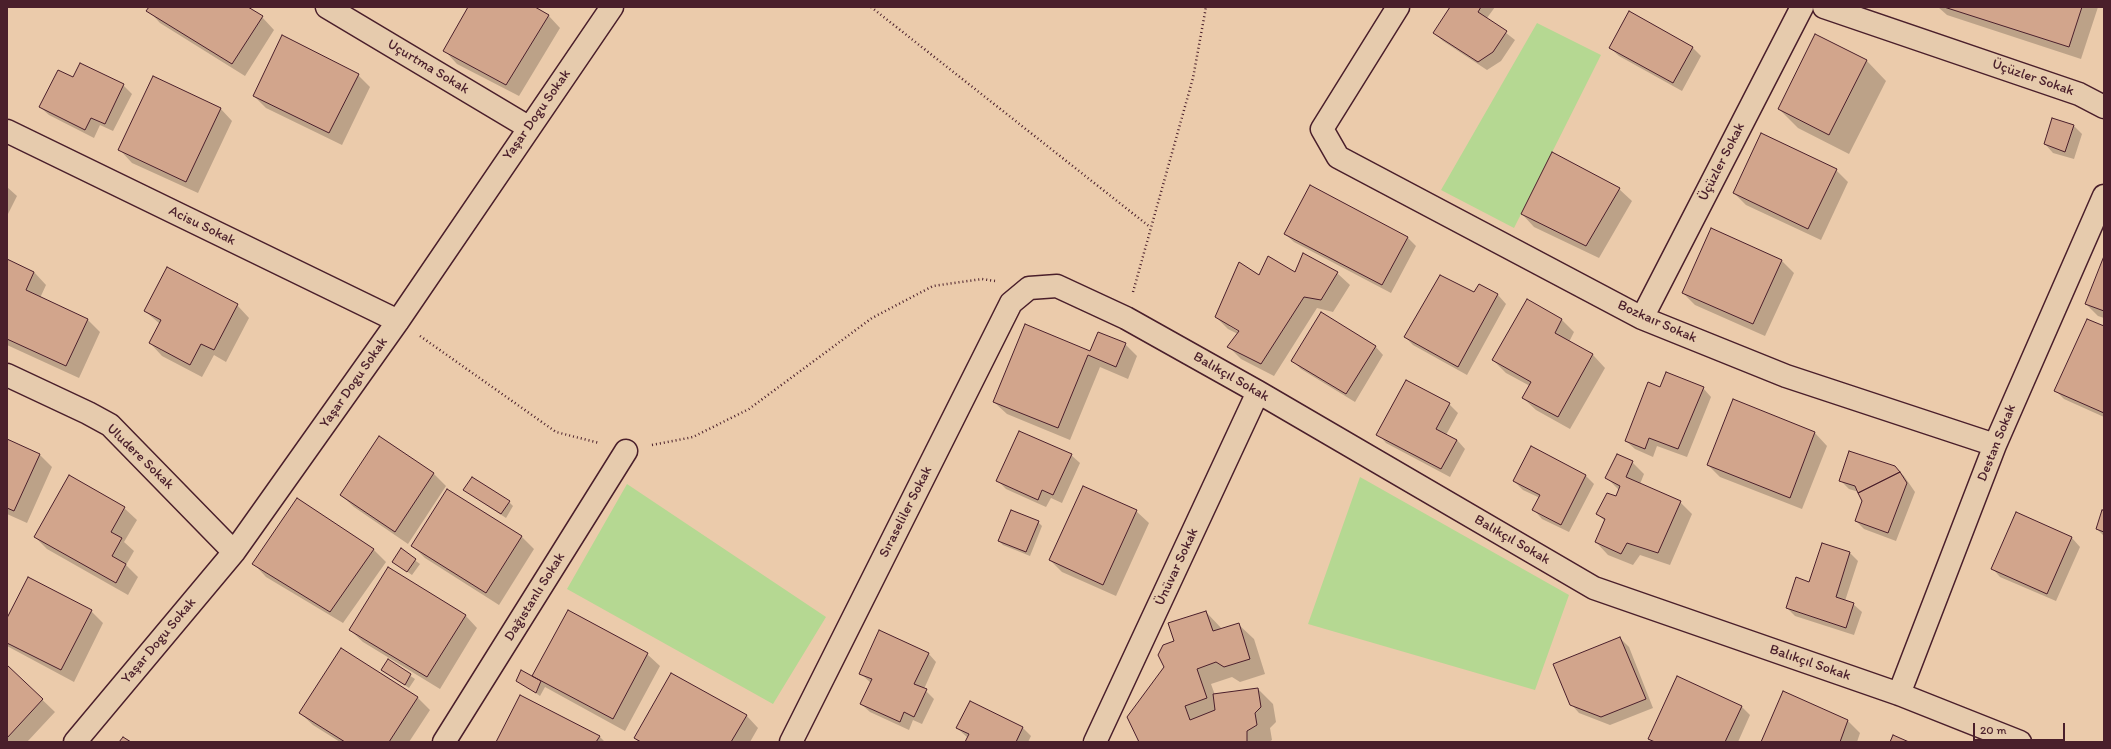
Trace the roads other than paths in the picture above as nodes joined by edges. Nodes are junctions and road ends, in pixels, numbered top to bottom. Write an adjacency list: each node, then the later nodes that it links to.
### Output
1 (328, 7): 7 (street, Uçurtma Sokak)
2 (612, 7): 7 (street, Yaşar Dogu Sokak)
3 (1398, 7): 11 (street, Bozkaır Sokak)
4 (1802, 7): 11 (street, Üçüzler Sokak)
5 (1824, 7): 6 (street, Üçüzler Sokak)
6 (2104, 107)
7 (528, 127): 12 (street, Yaşar Dogu Sokak)
8 (7, 131): 12 (street, Acisu Sokak)
9 (2104, 196): 15 (street, Destan Sokak)
10 (1029, 288): 14 (street, Balıkçıl Sokak); 21 (street, Sıraseliler Sokak)
11 (1642, 318): 15 (street, Bozkaır Sokak)
12 (398, 320): 17 (street, Yaşar Dogu Sokak)
13 (7, 375): 17 (street, Uludere Sokak)
14 (1258, 392): 18 (street, Balıkçıl Sokak); 22 (street, Ünüvar Sokak)
15 (1995, 445): 18 (street, Destan Sokak)
16 (626, 451): 20 (street, Dağıstanlı Sokak)
17 (234, 552): 19 (street, Yaşar Dogu Sokak)
18 (1899, 694): 23 (street, Balıkçıl Sokak)
19 (75, 742)
20 (444, 742)
21 (791, 742)
22 (1095, 742)
23 (2020, 742)

